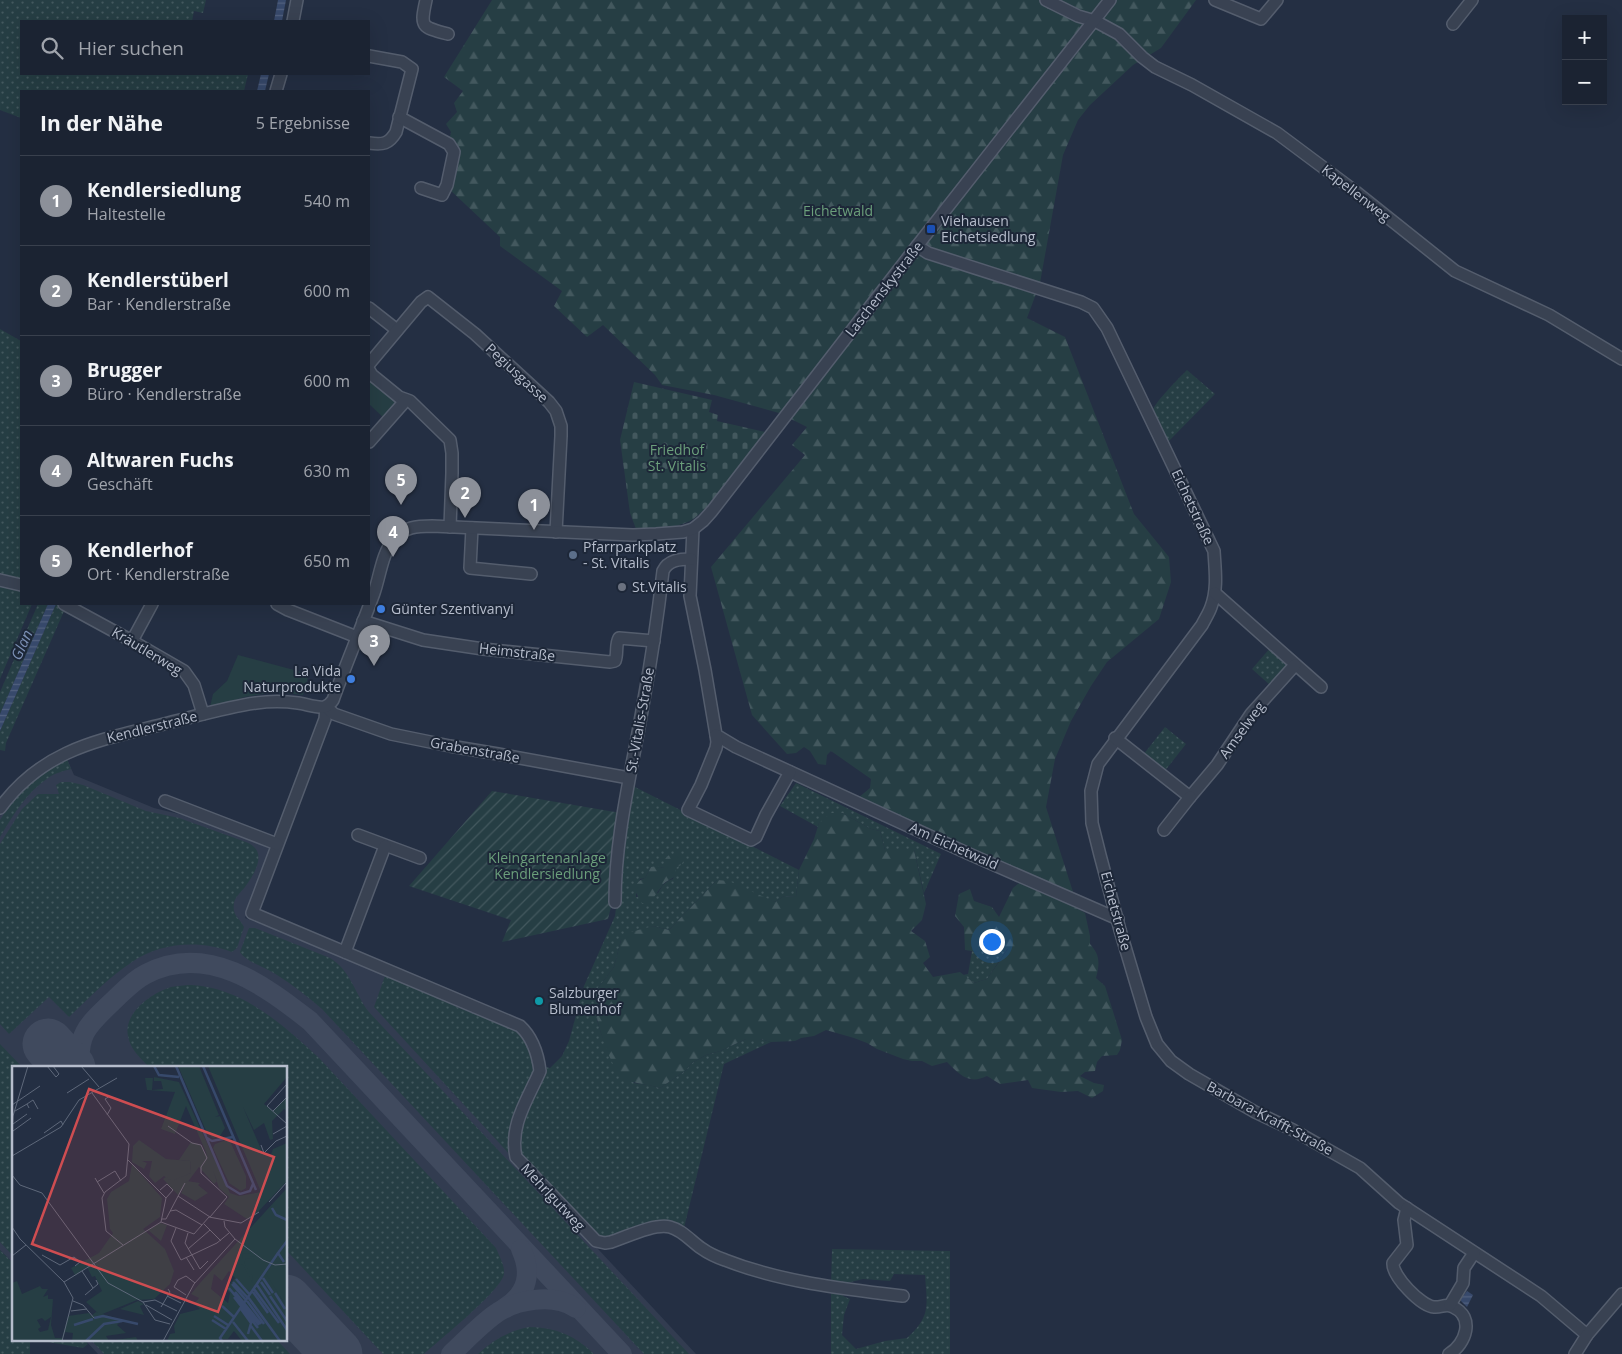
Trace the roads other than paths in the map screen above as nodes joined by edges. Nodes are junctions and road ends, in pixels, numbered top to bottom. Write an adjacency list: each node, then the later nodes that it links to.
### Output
1 (298, 0): 8 (street)
2 (426, 0): 11 (street)
3 (1046, 0): 9 (street, Kapellenweg)
4 (1110, 0): 9 (street, Laschenskystraße)
5 (1215, 0): 6 (street)
6 (1277, 0)
7 (1472, 0): 10 (street)
8 (293, 20)
9 (1095, 21): 18 (street, Laschenskystraße); 21 (street, Kapellenweg)
10 (1453, 24)
11 (448, 34)
12 (370, 56): 15 (street)
13 (281, 75): 14 (street)
14 (276, 90)
15 (399, 117): 16 (street); 17 (street)
16 (370, 143)
17 (421, 188)
18 (917, 246): 28 (street, Laschenskystraße); 34 (street, Eichetstraße)
19 (370, 309): 20 (street)
20 (397, 330): 22 (street); 29 (street, Pegiusgasse)
21 (1622, 359)
22 (370, 363)
23 (370, 371): 24 (street)
24 (406, 400): 25 (street); 26 (street)
25 (370, 441)
26 (450, 527): 27 (street); 35 (street)
27 (472, 528): 29 (street); 31 (street)
28 (693, 529): 29 (street); 30 (street)
29 (556, 532)
30 (691, 559): 43 (street, St.-Vitalis-Straße); 48 (street)
31 (531, 574)
32 (0, 580): 33 (street)
33 (20, 585)
34 (1215, 593): 44 (street); 49 (street, Eichetstraße)
35 (370, 598)
36 (67, 605): 42 (street, Kräutlerweg)
37 (151, 605): 42 (street)
38 (368, 605): 40 (street)
39 (290, 607): 41 (street)
40 (362, 621): 41 (street); 43 (street, Heimstraße)
41 (356, 637): 46 (street)
42 (132, 641): 47 (street, Kräutlerweg)
43 (654, 641): 51 (street, St.-Vitalis-Straße)
44 (1295, 664): 45 (street); 52 (street, Amselweg)
45 (1320, 687)
46 (326, 706): 47 (street, Kendlerstraße); 51 (street, Grabenstraße); 57 (street)
47 (203, 714): 54 (street, Kendlerstraße)
48 (716, 735): 50 (street, Am Eichetwald); 50 (street)
49 (1116, 738): 52 (street); 61 (street, Eichetstraße)
50 (790, 772): 61 (street, Am Eichetwald)
51 (629, 778): 60 (street, St.-Vitalis-Straße)
52 (1190, 797): 55 (street, Amselweg)
53 (165, 801): 57 (street)
54 (0, 808)
55 (1164, 830)
56 (358, 836): 58 (street)
57 (277, 844): 62 (street, Mehrlgutweg)
58 (385, 846): 59 (street); 62 (street)
59 (420, 858)
60 (615, 902)
61 (1118, 919): 63 (street, Eichetstraße)
62 (345, 952): 67 (street, Mehrlgutweg)
63 (1146, 1017): 64 (street, Barbara-Krafft-Straße)
64 (1407, 1208): 65 (street, Barbara-Krafft-Straße); 68 (street)
65 (1474, 1253): 68 (street); 69 (street, Barbara-Krafft-Straße)
66 (1622, 1294): 69 (street)
67 (903, 1296)
68 (1450, 1305): 70 (street)
69 (1587, 1335): 71 (street)
70 (1449, 1354)
71 (1575, 1354)

